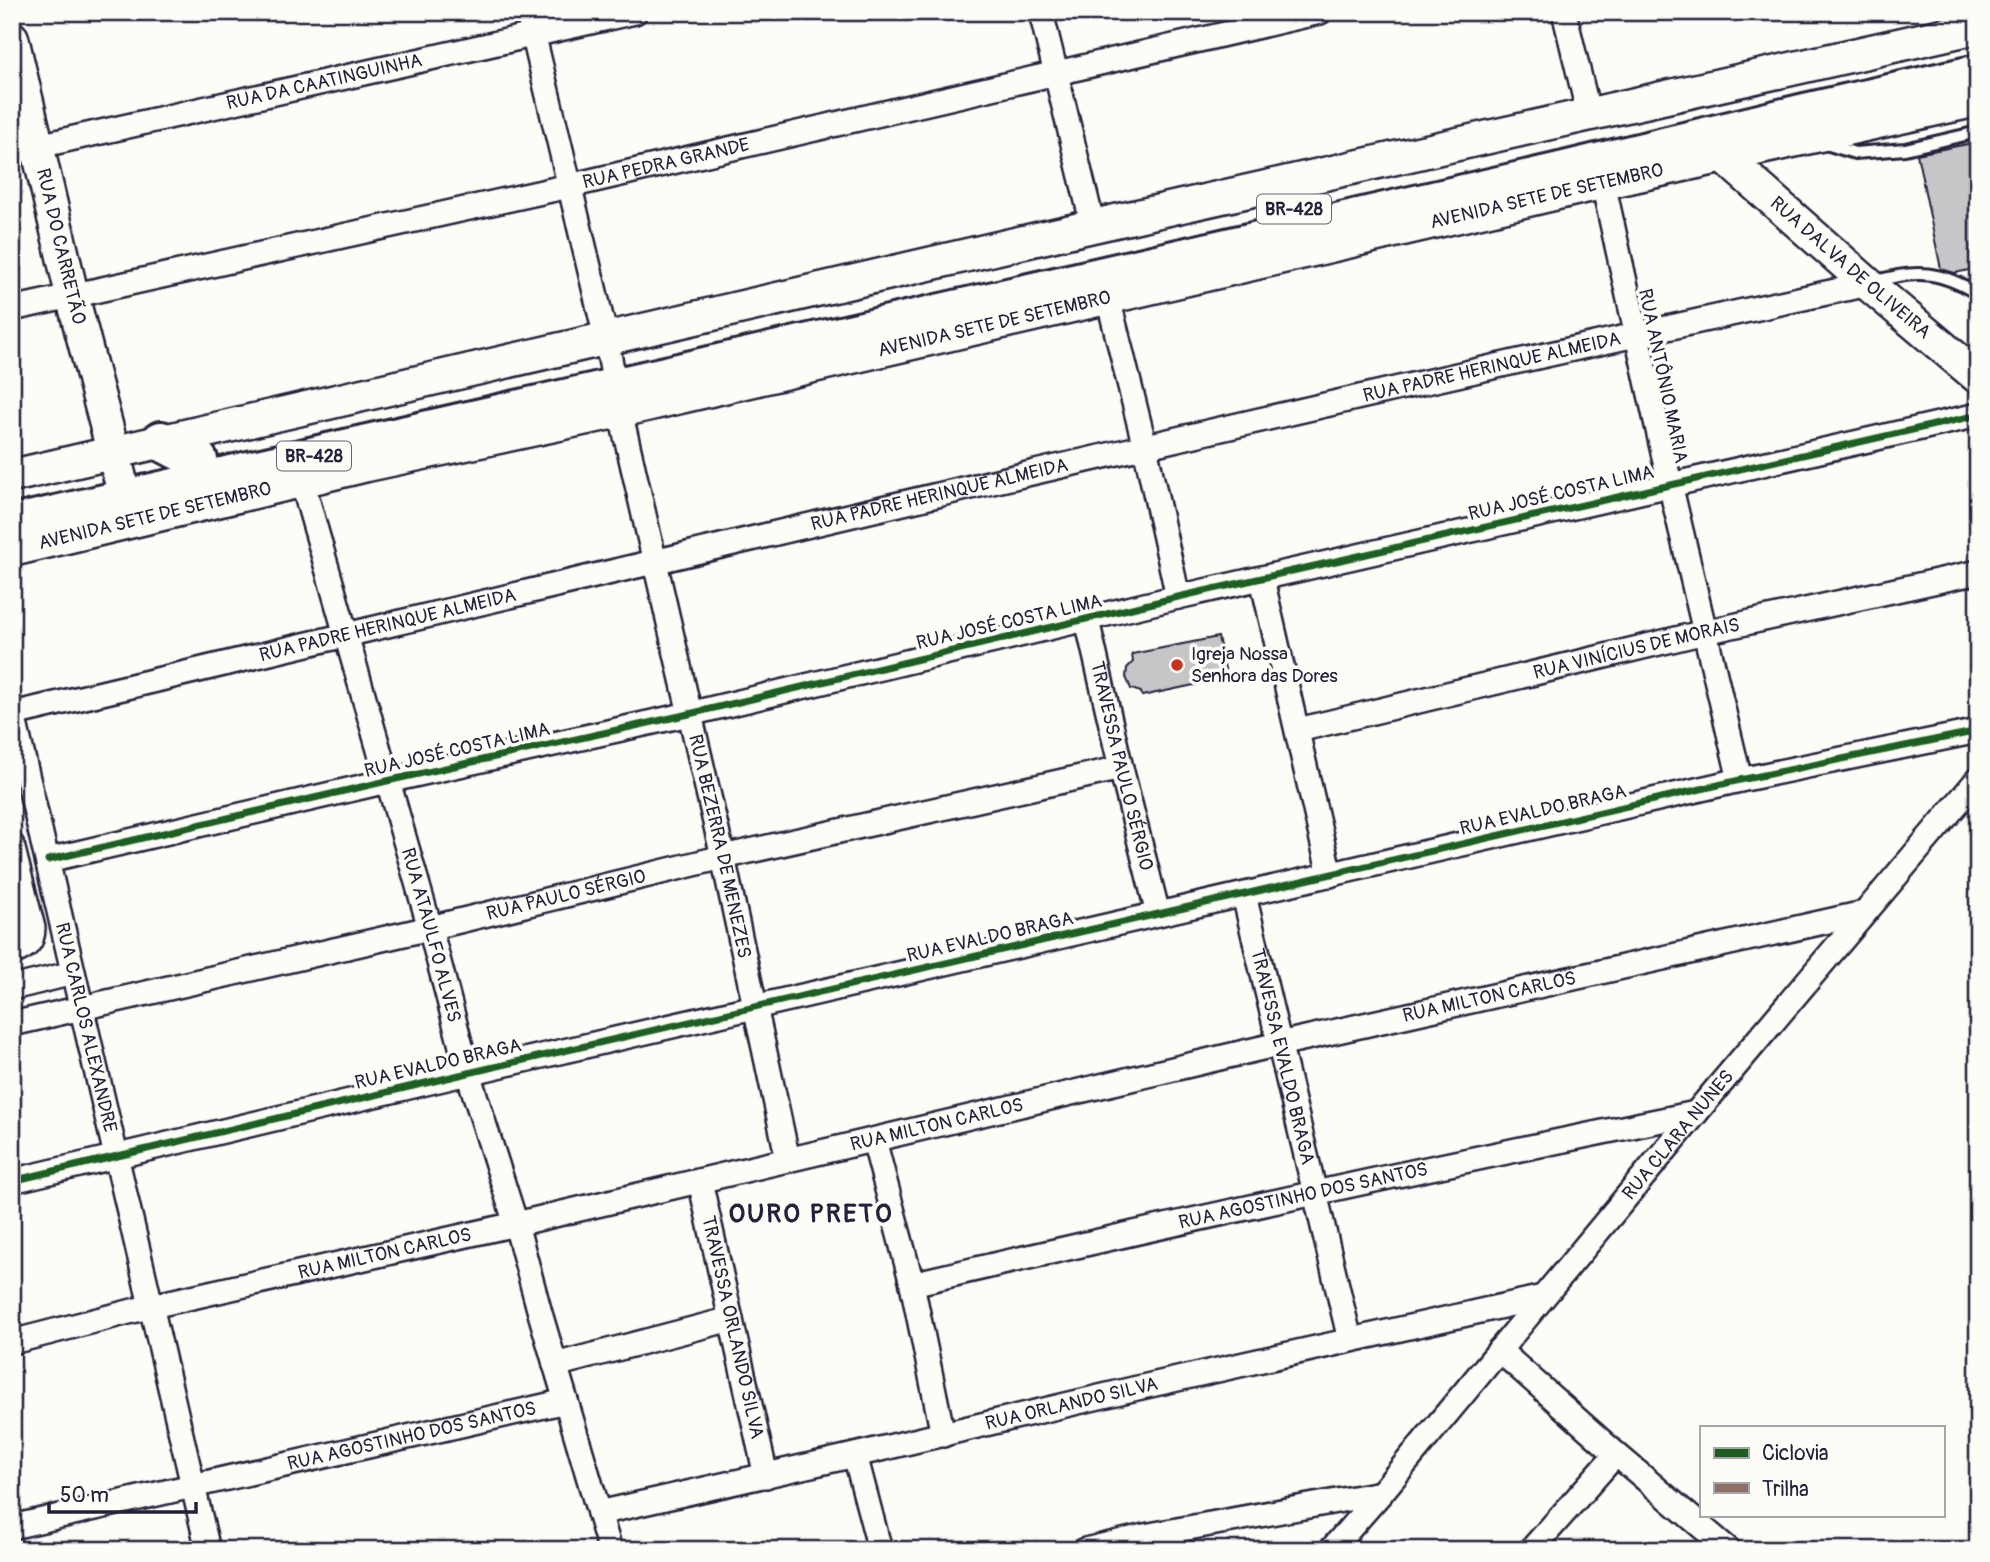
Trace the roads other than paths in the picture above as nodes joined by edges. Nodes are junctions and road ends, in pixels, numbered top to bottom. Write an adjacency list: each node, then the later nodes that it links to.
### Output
1 (528, 12): 7 (street, RUA BEZERRA DE MENEZES)
2 (635, 12): 7 (street, RUA DA CAATINGUINHA)
3 (1041, 12): 10 (street)
4 (1320, 12): 10 (street, RUA PEDRA GRANDE)
5 (1564, 12): 13 (street)
6 (1978, 27): 13 (main road, AVENIDA SETE DE SETEMBRO)
7 (534, 35): 16 (street, RUA DA CAATINGUINHA); 19 (street, RUA BEZERRA DE MENEZES)
8 (12, 38): 16 (main road, RUA DO CARRETÃO)
9 (1978, 53): 27 (highway, AVENIDA SETE DE SETEMBRO / BR-428)
10 (1055, 74): 19 (street, RUA PEDRA GRANDE); 20 (street)
11 (1978, 74): 14 (highway, AVENIDA SETE DE SETEMBRO / BR-428)
12 (1978, 100): 14 (main road, AVENIDA SETE DE SETEMBRO)
13 (1589, 116): 20 (main road, AVENIDA SETE DE SETEMBRO)
14 (1804, 126): 15 (lane); 17 (main road, AVENIDA SETE DE SETEMBRO); 27 (highway, AVENIDA SETE DE SETEMBRO / BR-428)
15 (1978, 132)
16 (24, 149): 23 (main road, RUA DO CARRETÃO)
17 (1724, 157): 18 (main road, AVENIDA SETE DE SETEMBRO); 21 (main road, RUA DALVA DE OLIVEIRA)
18 (1603, 183): 24 (main road, AVENIDA SETE DE SETEMBRO); 26 (street, RUA ANTÔNIO MARIA)
19 (569, 186): 23 (street, RUA PEDRA GRANDE); 27 (street, RUA BEZERRA DE MENEZES)
20 (1093, 226): 27 (main road, AVENIDA SETE DE SETEMBRO)
21 (1868, 284): 22 (lane); 26 (street, RUA PADRE HERINQUE ALMEIDA); 28 (main road, RUA DALVA DE OLIVEIRA)
22 (1978, 294)
23 (72, 295): 25 (street, RUA PEDRA GRANDE); 35 (main road, RUA DO CARRETÃO)
24 (1108, 298): 27 (main road, AVENIDA SETE DE SETEMBRO); 33 (street)
25 (12, 309)
26 (1637, 334): 33 (street, RUA PADRE HERINQUE ALMEIDA); 38 (street, RUA ANTÔNIO MARIA)
27 (613, 375): 30 (highway, AVENIDA SETE DE SETEMBRO / BR-428); 31 (main road, AVENIDA SETE DE SETEMBRO); 32 (main road, AVENIDA SETE DE SETEMBRO); 34 (highway, AVENIDA SETE DE SETEMBRO / BR-428); 42 (street, RUA BEZERRA DE MENEZES)
28 (1978, 377)
29 (1978, 415): 38 (street, RUA JOSÉ COSTA LIMA)
30 (448, 425): 31 (highway); 40 (highway, AVENIDA SETE DE SETEMBRO / BR-428)
31 (486, 439): 37 (main road, AVENIDA SETE DE SETEMBRO)
32 (161, 442): 34 (highway); 35 (main road, AVENIDA SETE DE SETEMBRO)
33 (1145, 447): 42 (street, RUA PADRE HERINQUE ALMEIDA); 45 (street)
34 (198, 460): 35 (highway, AVENIDA SETE DE SETEMBRO / BR-428)
35 (116, 466): 36 (main road, AVENIDA SETE DE SETEMBRO); 39 (highway, AVENIDA SETE DE SETEMBRO / BR-428)
36 (12, 476)
37 (302, 481): 41 (main road, AVENIDA SETE DE SETEMBRO); 48 (street, RUA ATAULFO ALVES)
38 (1670, 484): 44 (street, RUA JOSÉ COSTA LIMA); 47 (street, RUA ANTÔNIO MARIA)
39 (12, 503)
40 (12, 524)
41 (12, 550)
42 (654, 560): 48 (street, RUA PADRE HERINQUE ALMEIDA); 50 (street, RUA BEZERRA DE MENEZES)
43 (1978, 572): 47 (street, RUA VINÍCIUS DE MORAIS)
44 (1262, 579): 45 (street, RUA JOSÉ COSTA LIMA); 51 (street)
45 (1178, 597): 46 (street, RUA JOSÉ COSTA LIMA)
46 (1087, 620): 50 (street, RUA JOSÉ COSTA LIMA); 53 (street, TRAVESSA PAULO SÉRGIO)
47 (1705, 632): 51 (street, RUA VINÍCIUS DE MORAIS); 55 (street, RUA ANTÔNIO MARIA)
48 (347, 635): 49 (street, RUA PADRE HERINQUE ALMEIDA); 56 (street, RUA ATAULFO ALVES)
49 (13, 712): 59 (street, RUA CARLOS ALEXANDRE)
50 (689, 714): 56 (street, RUA JOSÉ COSTA LIMA); 58 (street, RUA BEZERRA DE MENEZES)
51 (1298, 730): 60 (street)
52 (1978, 732): 55 (street, RUA EVALDO BRAGA)
53 (1121, 768): 58 (street, RUA PAULO SÉRGIO); 63 (street, TRAVESSA PAULO SÉRGIO)
54 (1978, 779): 62 (street, RUA CLARA NUNES)
55 (1740, 780): 60 (street, RUA EVALDO BRAGA)
56 (387, 781): 59 (street, RUA JOSÉ COSTA LIMA); 64 (street, RUA ATAULFO ALVES)
57 (12, 845): 65 (street)
58 (723, 857): 64 (street, RUA PAULO SÉRGIO); 68 (street, RUA BEZERRA DE MENEZES)
59 (48, 860): 66 (street, RUA CARLOS ALEXANDRE)
60 (1330, 875): 61 (street, RUA EVALDO BRAGA)
61 (1244, 895): 63 (street, RUA EVALDO BRAGA); 71 (street, TRAVESSA EVALDO BRAGA)
62 (1864, 913): 71 (street, RUA MILTON CARLOS); 73 (street, RUA CLARA NUNES)
63 (1158, 914): 68 (street, RUA EVALDO BRAGA)
64 (430, 928): 69 (street, RUA PAULO SÉRGIO); 72 (street, RUA ATAULFO ALVES)
65 (12, 953)
66 (73, 973): 67 (street); 69 (street, RUA CARLOS ALEXANDRE)
67 (12, 988)
68 (756, 1007): 72 (street, RUA EVALDO BRAGA); 76 (street, RUA BEZERRA DE MENEZES)
69 (81, 1009): 70 (street, RUA PAULO SÉRGIO); 75 (street, RUA CARLOS ALEXANDRE)
70 (12, 1024)
71 (1279, 1044): 74 (street, RUA MILTON CARLOS); 79 (street, TRAVESSA EVALDO BRAGA)
72 (468, 1073): 75 (street, RUA EVALDO BRAGA); 80 (street, RUA ATAULFO ALVES)
73 (1696, 1113): 79 (street, RUA AGOSTINHO DOS SANTOS); 82 (street, RUA CLARA NUNES)
74 (874, 1140): 76 (street, RUA MILTON CARLOS); 81 (street)
75 (117, 1157): 77 (street, RUA EVALDO BRAGA); 83 (street, RUA CARLOS ALEXANDRE)
76 (788, 1160): 78 (street, RUA MILTON CARLOS)
77 (12, 1181)
78 (700, 1181): 80 (street, RUA MILTON CARLOS); 84 (street, TRAVESSA ORLANDO SILVA)
79 (1314, 1193): 81 (street, RUA AGOSTINHO DOS SANTOS); 85 (street, TRAVESSA EVALDO BRAGA)
80 (516, 1224): 83 (street, RUA MILTON CARLOS); 88 (street, RUA ATAULFO ALVES)
81 (912, 1283): 90 (street)
82 (1543, 1297): 85 (street, RUA ORLANDO SILVA); 87 (street, RUA CLARA NUNES)
83 (152, 1307): 86 (street, RUA MILTON CARLOS); 94 (street, RUA CARLOS ALEXANDRE)
84 (731, 1319): 88 (street); 93 (street, TRAVESSA ORLANDO SILVA)
85 (1350, 1340): 90 (street, RUA ORLANDO SILVA)
86 (12, 1342)
87 (1499, 1350): 91 (street); 95 (street, RUA CLARA NUNES)
88 (555, 1366): 89 (street, RUA ATAULFO ALVES)
89 (566, 1401): 94 (street, RUA AGOSTINHO DOS SANTOS); 96 (street, RUA ATAULFO ALVES)
90 (943, 1434): 92 (street, RUA ORLANDO SILVA)
91 (1616, 1454): 98 (street); 104 (street)
92 (855, 1455): 93 (street, RUA ORLANDO SILVA); 101 (street)
93 (766, 1476): 96 (street, RUA ORLANDO SILVA)
94 (192, 1486): 97 (street, RUA AGOSTINHO DOS SANTOS); 99 (street, RUA CARLOS ALEXANDRE)
95 (1381, 1493): 102 (street); 103 (street, RUA CLARA NUNES)
96 (599, 1513): 100 (street, RUA ATAULFO ALVES)
97 (12, 1527)
98 (1728, 1549)
99 (208, 1550)
100 (610, 1550)
101 (880, 1550)
102 (1085, 1550)
103 (1331, 1550)
104 (1531, 1550)

